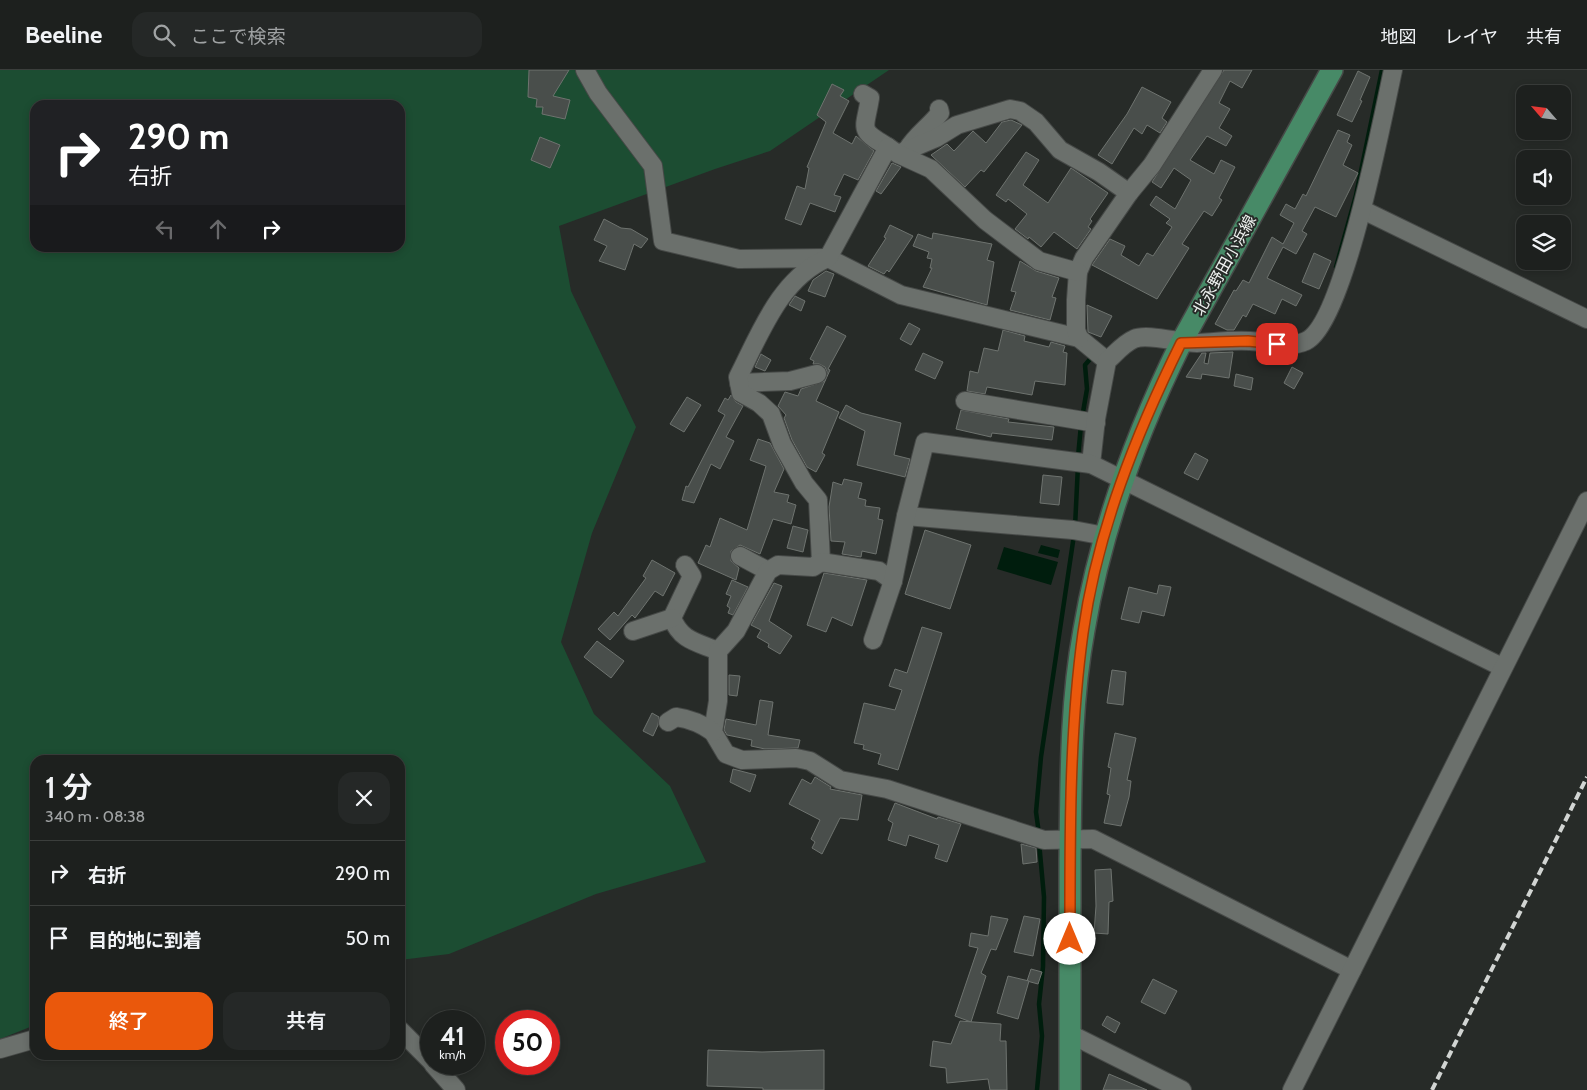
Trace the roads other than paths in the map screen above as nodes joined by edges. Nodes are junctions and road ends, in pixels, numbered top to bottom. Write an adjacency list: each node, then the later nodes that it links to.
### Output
1 (585, 70): 10 (street)
2 (1213, 70): 8 (street)
3 (1332, 70): 14 (main road, 北永野田小浜線)
4 (1393, 70): 9 (street)
5 (863, 94): 7 (street)
6 (939, 109): 7 (street)
7 (897, 151): 8 (street); 10 (street); 11 (street)
8 (1129, 193): 11 (street)
9 (1363, 210): 12 (street); 14 (street)
10 (828, 258): 13 (street); 17 (street)
11 (1078, 272): 13 (street)
12 (1587, 319)
13 (1081, 339): 15 (street)
14 (1181, 343): 15 (street); 21 (main road, 北永野田小浜線)
15 (1103, 357): 19 (street)
16 (817, 374): 17 (street)
17 (739, 383): 26 (street)
18 (965, 401): 19 (street)
19 (1093, 423): 20 (street)
20 (1081, 463): 21 (street); 23 (street)
21 (1123, 478): 24 (main road, 北永野田小浜線); 34 (street)
22 (1587, 501): 34 (street)
23 (906, 516): 24 (street); 29 (street)
24 (1088, 533): 37 (main road, 北永野田小浜線)
25 (740, 556): 28 (street)
26 (821, 562): 28 (street); 29 (street)
27 (685, 565): 30 (street)
28 (768, 570): 33 (street)
29 (893, 581): 32 (street)
30 (672, 618): 31 (street); 33 (street)
31 (633, 631)
32 (873, 640)
33 (718, 651): 36 (street)
34 (1502, 667): 38 (street)
35 (668, 722): 36 (street)
36 (713, 732): 37 (street)
37 (1070, 840): 38 (street); 39 (main road, 北永野田小浜線)
38 (1352, 970): 48 (street)
39 (1070, 1034): 46 (main road, 北永野田小浜線); 47 (street)
40 (405, 1035): 43 (street)
41 (30, 1040): 42 (street)
42 (0, 1049)
43 (420, 1050)
44 (443, 1075): 45 (street)
45 (456, 1090)
46 (1070, 1090)
47 (1182, 1090)
48 (1292, 1090)

